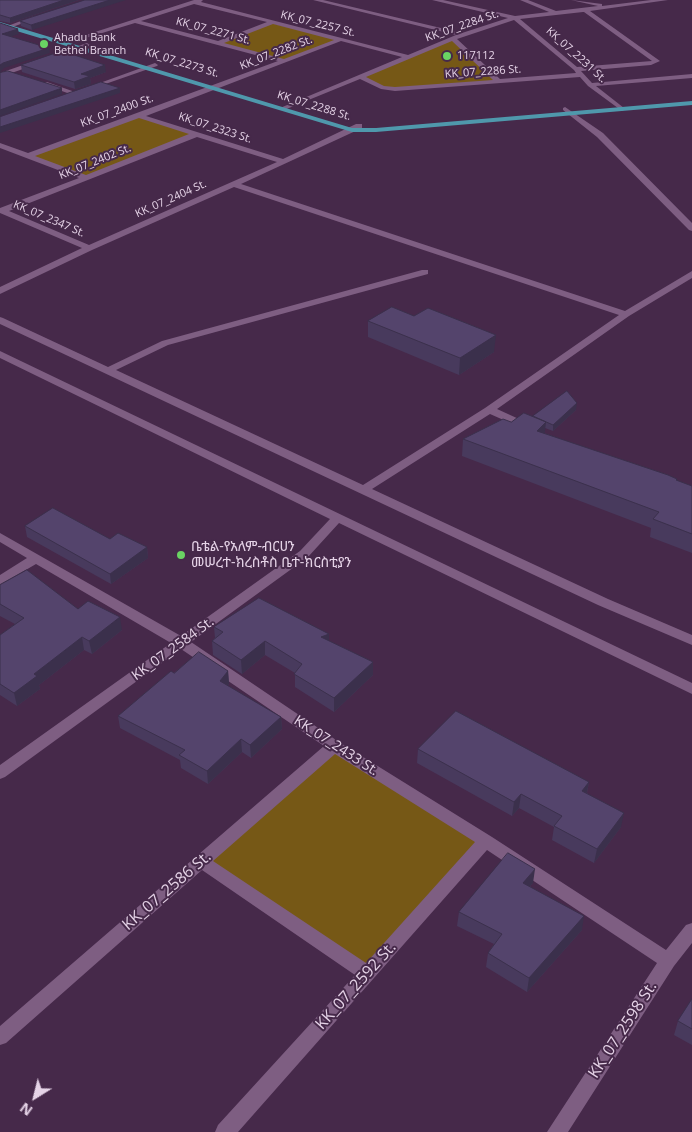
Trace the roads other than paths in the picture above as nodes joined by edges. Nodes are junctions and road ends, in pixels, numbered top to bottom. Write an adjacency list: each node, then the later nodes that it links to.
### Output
1 (316, 0): 19 (street)
2 (434, 0): 7 (street)
3 (523, 0): 11 (street)
4 (574, 0): 9 (street)
5 (665, 0): 8 (street, KK_07_2284 St.)
6 (197, 1): 15 (street); 16 (street, KK_07_2257 St.)
7 (448, 1): 13 (street)
8 (650, 1): 9 (street, KK_07_2284 St.)
9 (612, 7): 10 (street, KK_07_2284 St.)
10 (586, 11): 11 (street, KK_07_2284 St.); 33 (street, KK_07_2286 St.)
11 (554, 12): 13 (street, KK_07_2284 St.)
12 (42, 16): 18 (street)
13 (515, 18): 19 (street, KK_07_2284 St.); 33 (street, KK_07_2231 St.)
14 (0, 19): 18 (main road, KK_07_2273 St.)
15 (136, 21): 21 (street); 24 (street, KK_07_2271 St.)
16 (272, 23): 22 (street, KK_07_2257 St.); 24 (street)
17 (0, 24): 18 (main road, KK_07_2288 St.)
18 (12, 25): 21 (main road, KK_07_2273 St.); 23 (main road, KK_07_2288 St.)
19 (462, 35): 20 (street, KK_07_2284 St.)
20 (453, 39): 27 (street, KK_07_2284 St.); 39 (street)
21 (72, 40): 23 (street); 25 (main road, KK_07_2273 St.)
22 (339, 40): 27 (street, KK_07_2257 St.); 28 (street, KK_07_2282 St.)
23 (64, 43): 26 (main road, KK_07_2288 St.)
24 (218, 43): 28 (street, KK_07_2271 St.)
25 (87, 44): 26 (street); 29 (main road, KK_07_2273 St.)
26 (79, 47): 30 (main road, KK_07_2288 St.); 32 (street)
27 (408, 57): 36 (street, KK_07_2284 St.)
28 (285, 61): 41 (street, KK_07_2282 St.)
29 (155, 65): 30 (street); 41 (main road, KK_07_2273 St.)
30 (146, 68): 41 (main road, KK_07_2288 St.); 42 (street)
31 (0, 69): 32 (street)
32 (9, 72): 34 (street); 35 (street)
33 (579, 72): 39 (street, KK_07_2286 St.); 40 (street, KK_07_2231 St.)
34 (0, 75)
35 (18, 75)
36 (359, 76): 39 (street, KK_07_2286 St.); 46 (street, KK_07_2284 St.)
37 (692, 76): 40 (street)
38 (36, 81): 42 (street)
39 (498, 81)
40 (590, 85): 47 (street, KK_07_2231 St.)
41 (218, 86): 46 (main road, KK_07_2288 St.); 49 (street, KK_07_2400 St.)
42 (73, 93): 43 (street)
43 (64, 96)
44 (692, 99): 47 (main road, KK_07_2288 St.)
45 (692, 103): 47 (main road, KK_07_2288 St.)
46 (285, 107): 50 (main road, KK_07_2288 St.)
47 (620, 107): 48 (main road, KK_07_2288 St.)
48 (568, 112): 50 (main road, KK_07_2288 St.); 58 (street)
49 (139, 116): 51 (street, KK_07_2323 St.); 53 (street, KK_07_2400 St.)
50 (356, 128): 54 (street, KK_07_2404 St.)
51 (197, 134): 54 (street, KK_07_2323 St.); 55 (street, KK_07_2402 St.)
52 (0, 145): 53 (street)
53 (26, 156): 55 (street)
54 (284, 162): 56 (street, KK_07_2404 St.)
55 (86, 178): 57 (street, KK_07_2402 St.)
56 (233, 184): 59 (street, KK_07_2404 St.); 63 (street)
57 (1, 210): 59 (street, KK_07_2347 St.)
58 (692, 228)
59 (89, 248): 62 (street, KK_07_2404 St.)
60 (425, 272): 66 (street)
61 (692, 274): 63 (street)
62 (0, 292)
63 (626, 314): 67 (street)
64 (0, 320): 66 (street)
65 (0, 354): 70 (street)
66 (107, 371): 69 (street)
67 (489, 410): 68 (street); 69 (street)
68 (542, 433)
69 (363, 490): 74 (street)
70 (338, 517): 75 (street, KK_07_2584 St.); 76 (street)
71 (0, 537): 72 (street, KK_07_2433 St.)
72 (36, 559): 73 (street); 75 (street, KK_07_2433 St.)
73 (0, 581)
74 (692, 640)
75 (182, 643): 77 (street, KK_07_2433 St.); 78 (street, KK_07_2584 St.)
76 (692, 689)
77 (334, 746): 79 (street, KK_07_2433 St.); 80 (street, KK_07_2586 St.)
78 (0, 773)
79 (486, 840): 82 (street, KK_07_2433 St.); 83 (street, KK_07_2592 St.)
80 (201, 861): 83 (street); 84 (street, KK_07_2586 St.)
81 (692, 930): 82 (street, KK_07_2598 St.)
82 (668, 961): 86 (street, KK_07_2598 St.)
83 (367, 974): 85 (street, KK_07_2592 St.)
84 (0, 1037)
85 (225, 1132)
86 (557, 1132)

